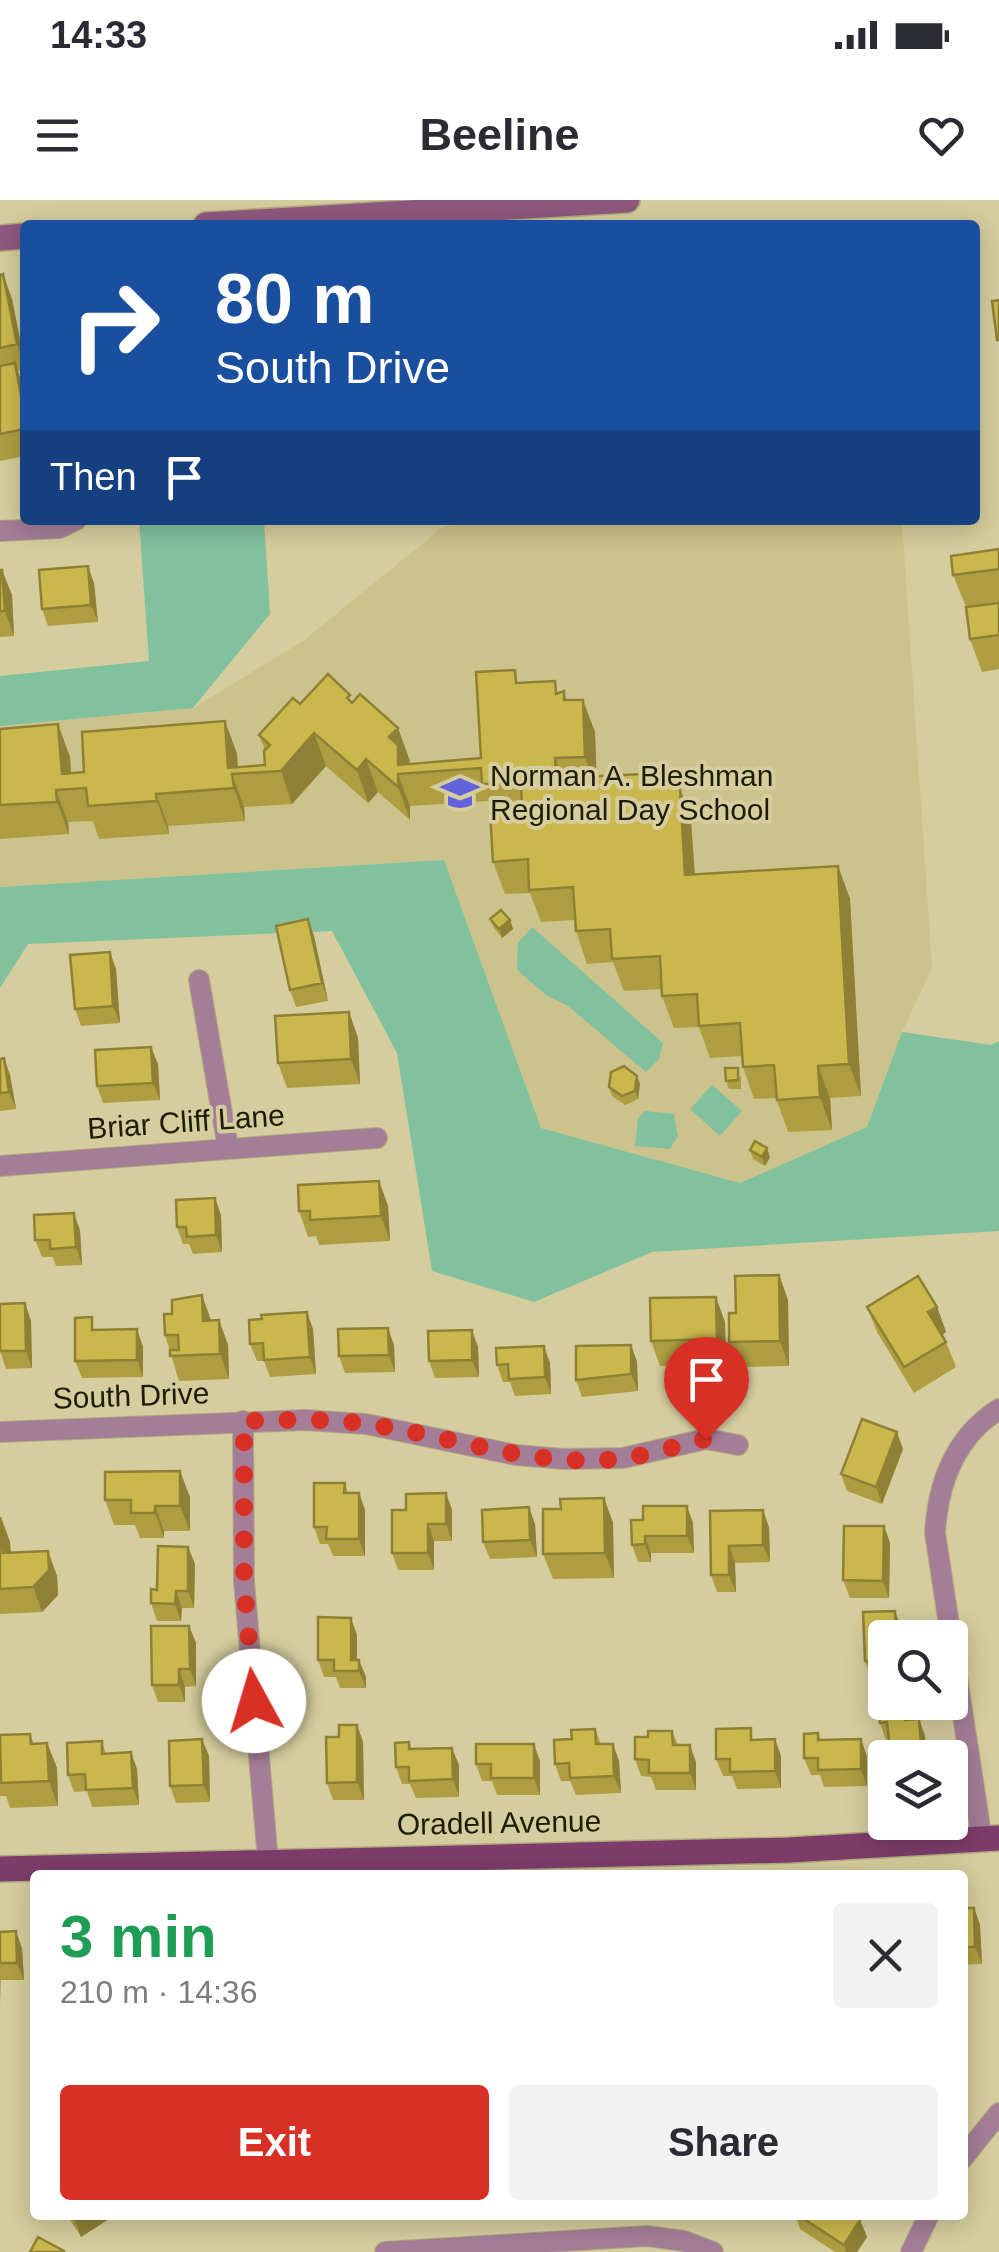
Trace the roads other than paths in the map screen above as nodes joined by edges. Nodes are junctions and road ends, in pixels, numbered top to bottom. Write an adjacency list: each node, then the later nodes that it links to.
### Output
1 (627, 200): 2 (street)
2 (290, 220)
3 (66, 525): 4 (street)
4 (0, 531)
5 (199, 980): 7 (street)
6 (377, 1138): 7 (street, Briar Cliff Lane)
7 (228, 1148): 8 (street, Briar Cliff Lane)
8 (0, 1166)
9 (999, 1409): 13 (street)
10 (244, 1421): 11 (street, South Drive); 12 (street, South Drive); 14 (street)
11 (0, 1432)
12 (738, 1445)
13 (991, 1839): 14 (main road, Oradell Avenue)
14 (268, 1861): 15 (main road, Oradell Avenue)
15 (0, 1870)
16 (999, 2113): 17 (street)
17 (968, 2152)
18 (927, 2220): 21 (street)
19 (385, 2252): 20 (street)
20 (713, 2252)
21 (912, 2252)

